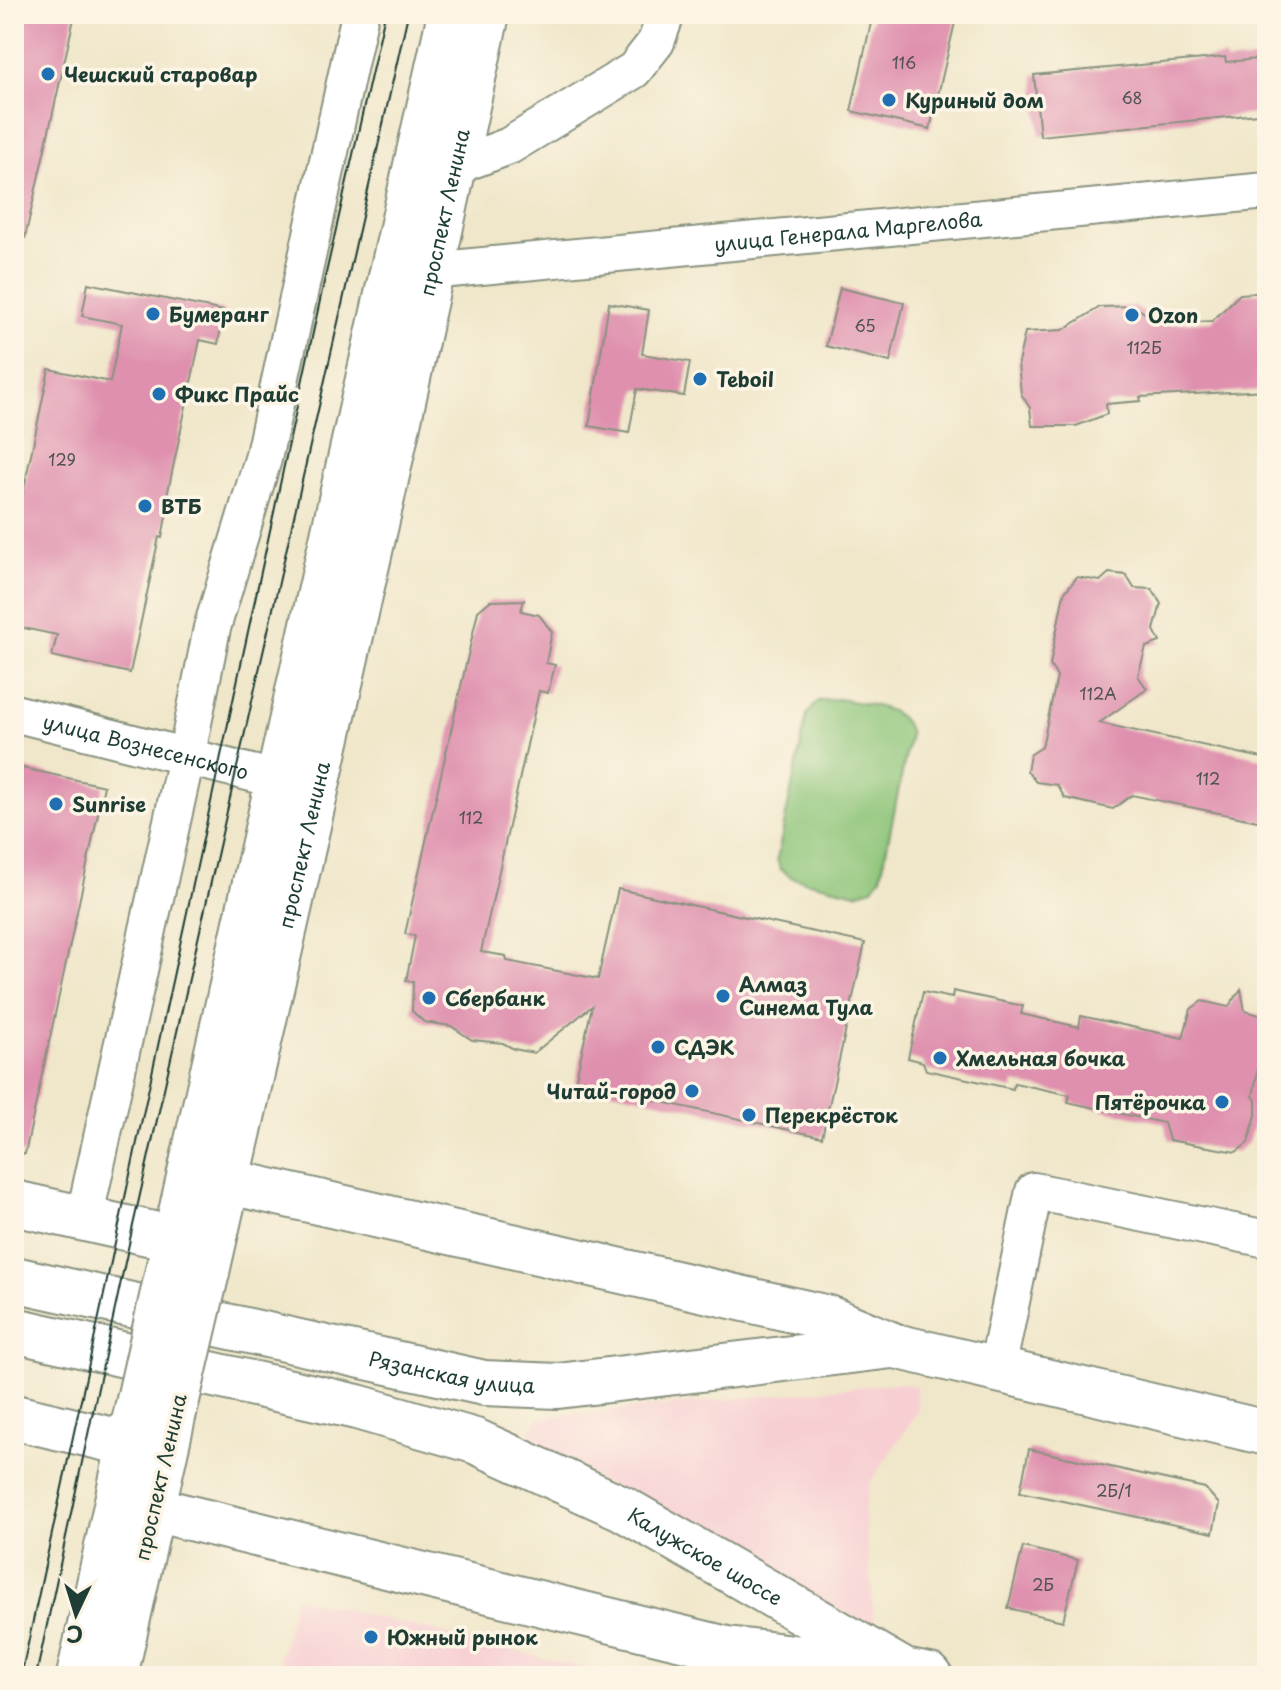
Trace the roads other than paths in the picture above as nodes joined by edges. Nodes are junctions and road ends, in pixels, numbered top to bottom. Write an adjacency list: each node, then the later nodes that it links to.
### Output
1 (360, 14): 9 (street)
2 (450, 14): 7 (main road, проспект Ленина)
3 (487, 14): 5 (main road, проспект Ленина)
4 (666, 14): 5 (street)
5 (453, 167): 7 (main road, проспект Ленина)
6 (1267, 191): 7 (street, улица Генерала Маргелова)
7 (412, 272): 10 (main road, проспект Ленина); 11 (main road, проспект Ленина)
8 (14, 713): 9 (street, улица Вознесенского)
9 (186, 758): 10 (street, улица Вознесенского); 13 (street)
10 (279, 780): 15 (main road, проспект Ленина)
11 (226, 1181): 15 (main road, проспект Ленина); 18 (main road)
12 (14, 1203): 13 (main road)
13 (84, 1219): 15 (main road)
14 (1267, 1239): 19 (street)
15 (183, 1259): 21 (main road, проспект Ленина, bridge)
16 (14, 1279): 18 (main road, Рязанская улица)
17 (14, 1330): 24 (main road, Калужское шоссе)
18 (895, 1346): 19 (main road)
19 (997, 1369): 22 (main road)
20 (14, 1417): 21 (main road)
21 (147, 1423): 23 (main road, проспект Ленина); 25 (main road, проспект Ленина)
22 (1267, 1433)
23 (153, 1509): 24 (main road); 26 (main road, проспект Ленина)
24 (917, 1673)
25 (79, 1676)
26 (115, 1676)

